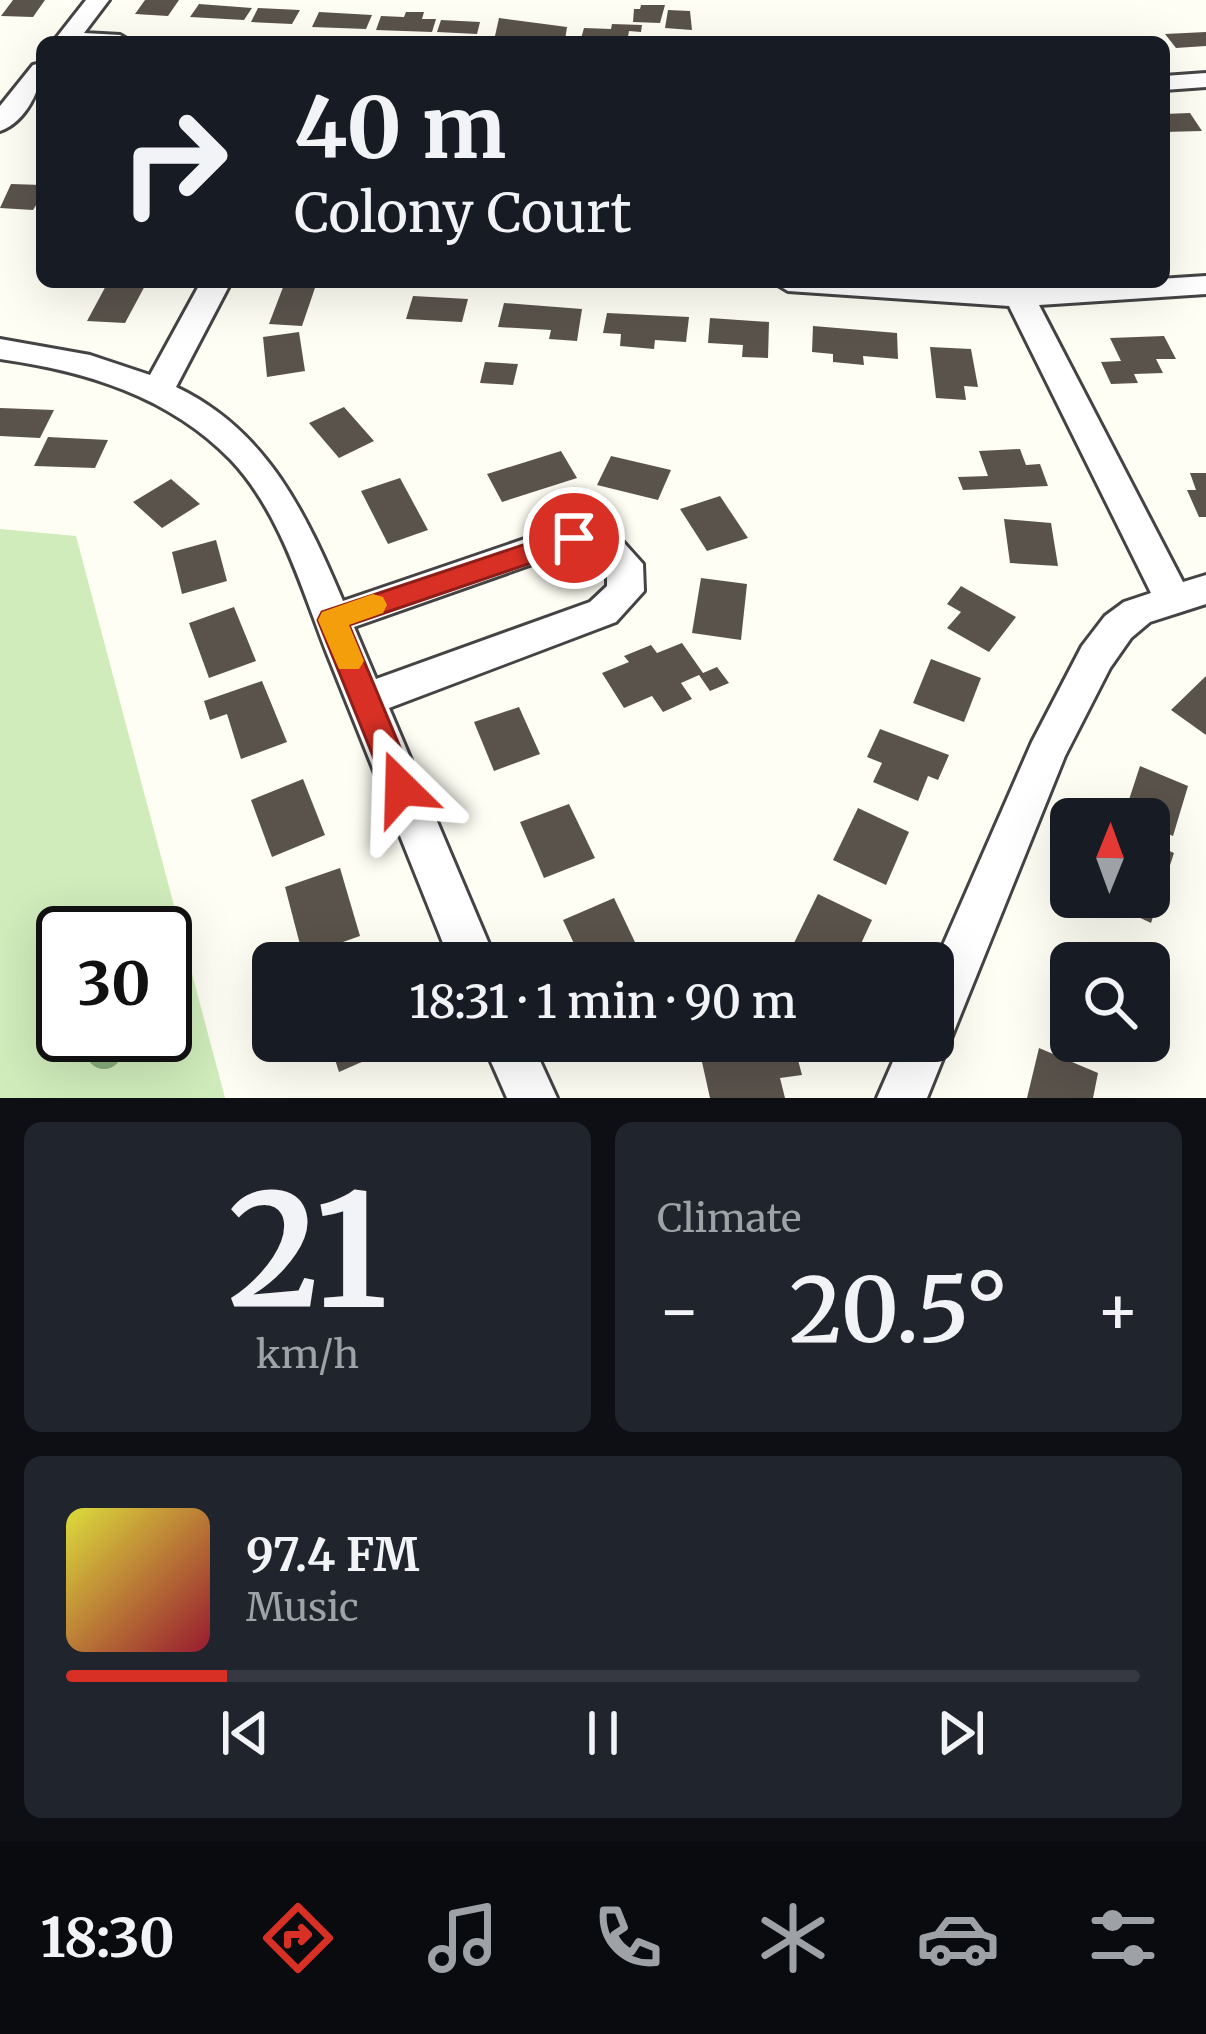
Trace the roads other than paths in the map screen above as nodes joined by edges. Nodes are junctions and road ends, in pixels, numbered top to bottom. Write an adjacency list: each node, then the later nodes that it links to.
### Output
1 (98, 0): 2 (street)
2 (69, 36)
3 (36, 78): 6 (street)
4 (1206, 80): 5 (street)
5 (1170, 82)
6 (0, 123)
7 (1206, 285): 8 (street)
8 (1170, 287)
9 (212, 288): 14 (street)
10 (881, 288): 12 (street)
11 (1160, 288): 12 (street)
12 (1020, 297): 15 (street)
13 (0, 350): 14 (street)
14 (158, 391): 16 (street)
15 (1189, 593): 19 (street)
16 (332, 620): 17 (street); 17 (street)
17 (365, 700): 18 (street)
18 (465, 942)
19 (954, 973)
20 (516, 1062): 22 (street)
21 (917, 1062): 23 (street)
22 (532, 1098)
23 (902, 1098)

